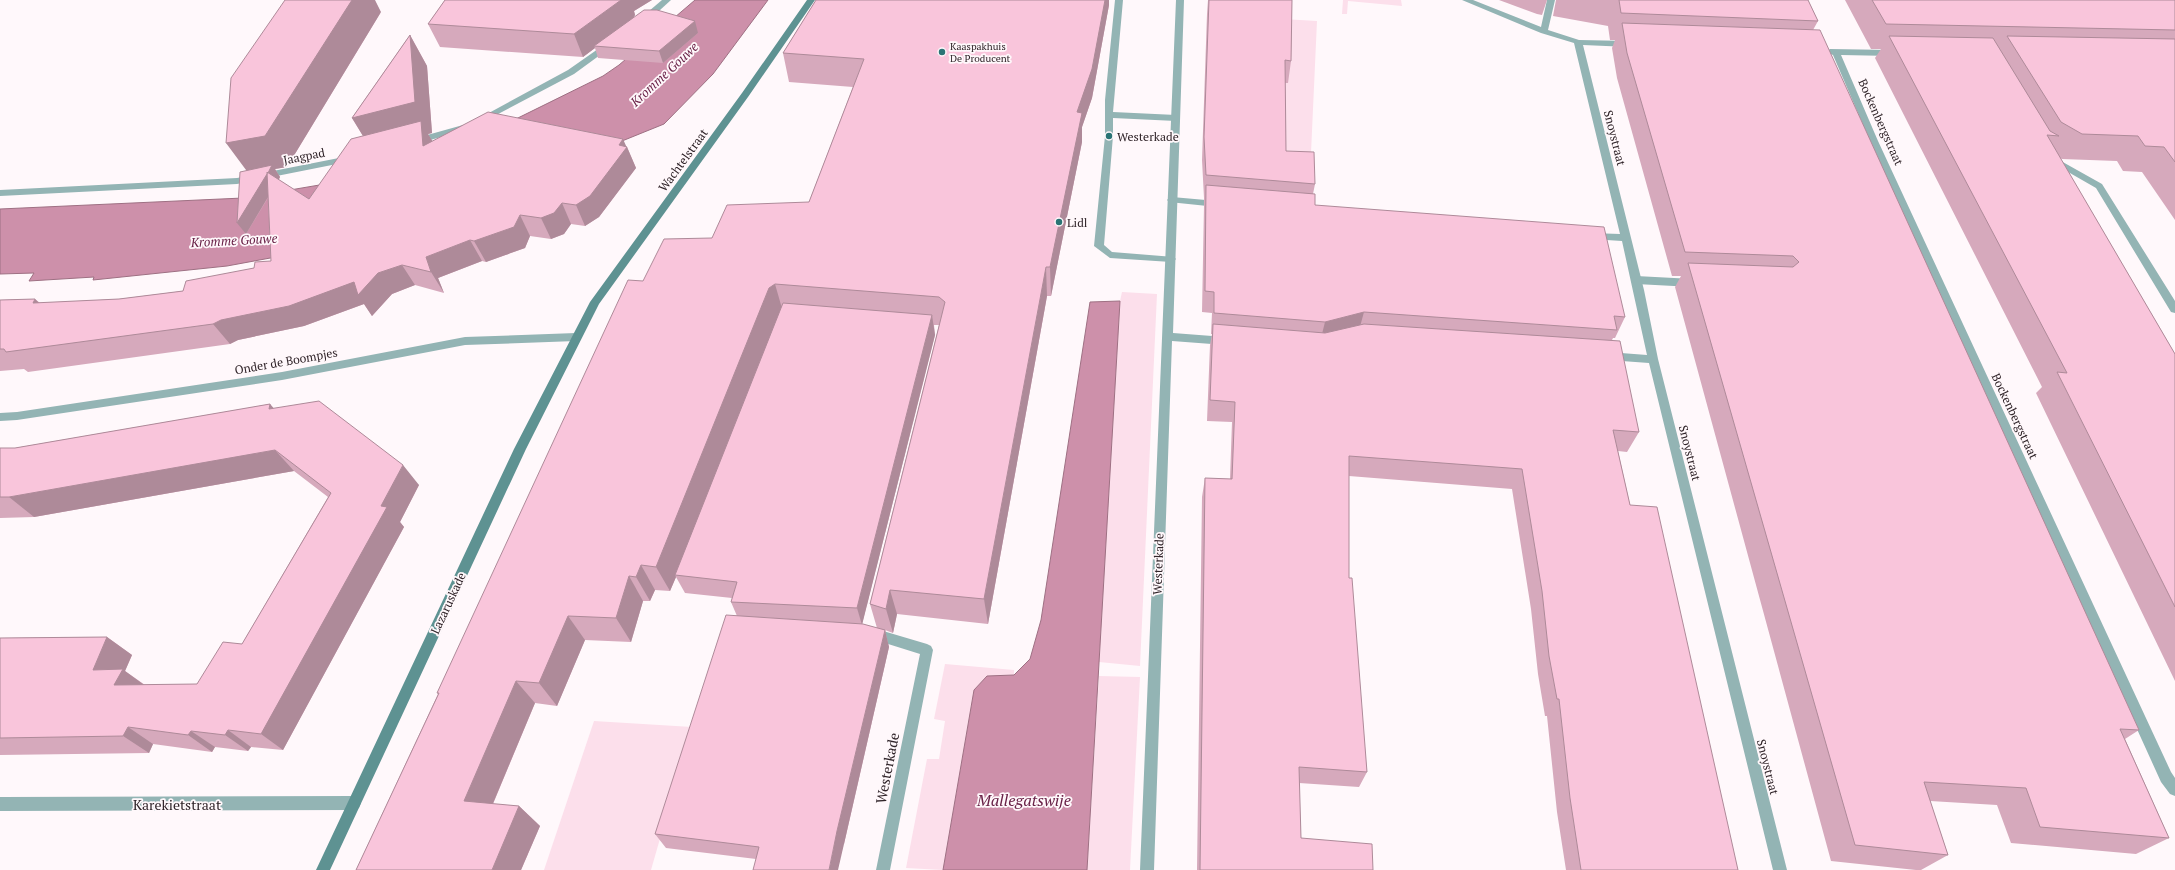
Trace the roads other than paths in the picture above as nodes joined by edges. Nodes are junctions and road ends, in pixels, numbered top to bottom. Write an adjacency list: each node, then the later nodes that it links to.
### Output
1 (667, 0): 7 (street)
2 (811, 0): 29 (main road, Wachtelstraat)
3 (1119, 0): 15 (street)
4 (1180, 0): 16 (street, Westerkade)
5 (1466, 0): 8 (street)
6 (1551, 0): 8 (street)
7 (635, 26)
8 (1544, 31): 10 (street)
9 (616, 40): 17 (street)
10 (1578, 42): 11 (street); 24 (street, Snoystraat)
11 (1641, 45)
12 (1821, 52): 13 (street)
13 (1836, 52): 14 (street); 36 (street, Bockenbergstraat)
14 (1900, 53)
15 (1108, 115): 16 (street); 25 (street)
16 (1176, 118): 21 (street, Westerkade)
17 (409, 143)
18 (2044, 154): 28 (street)
19 (358, 157): 20 (street, Jaagpad)
20 (0, 193)
21 (1172, 200): 22 (street); 25 (street, Westerkade)
22 (1227, 204)
23 (1579, 235): 24 (street)
24 (1626, 238): 26 (street, Snoystraat)
25 (1171, 259): 30 (street, Westerkade)
26 (1636, 280): 27 (street); 33 (street, Snoystraat)
27 (1706, 283)
28 (2175, 309)
29 (576, 337): 34 (street, Onder de Boompjes); 37 (main road, Lazaruskade)
30 (1168, 337): 31 (street); 41 (street, Westerkade)
31 (1239, 342)
32 (1599, 355): 33 (street)
33 (1654, 359): 42 (street, Snoystraat)
34 (0, 417)
35 (866, 630): 40 (street, Westerkade)
36 (2175, 789)
37 (354, 803): 38 (street, Karekietstraat); 39 (main road, Lazaruskade)
38 (0, 804)
39 (323, 870)
40 (883, 870)
41 (1147, 870)
42 (1780, 870)

